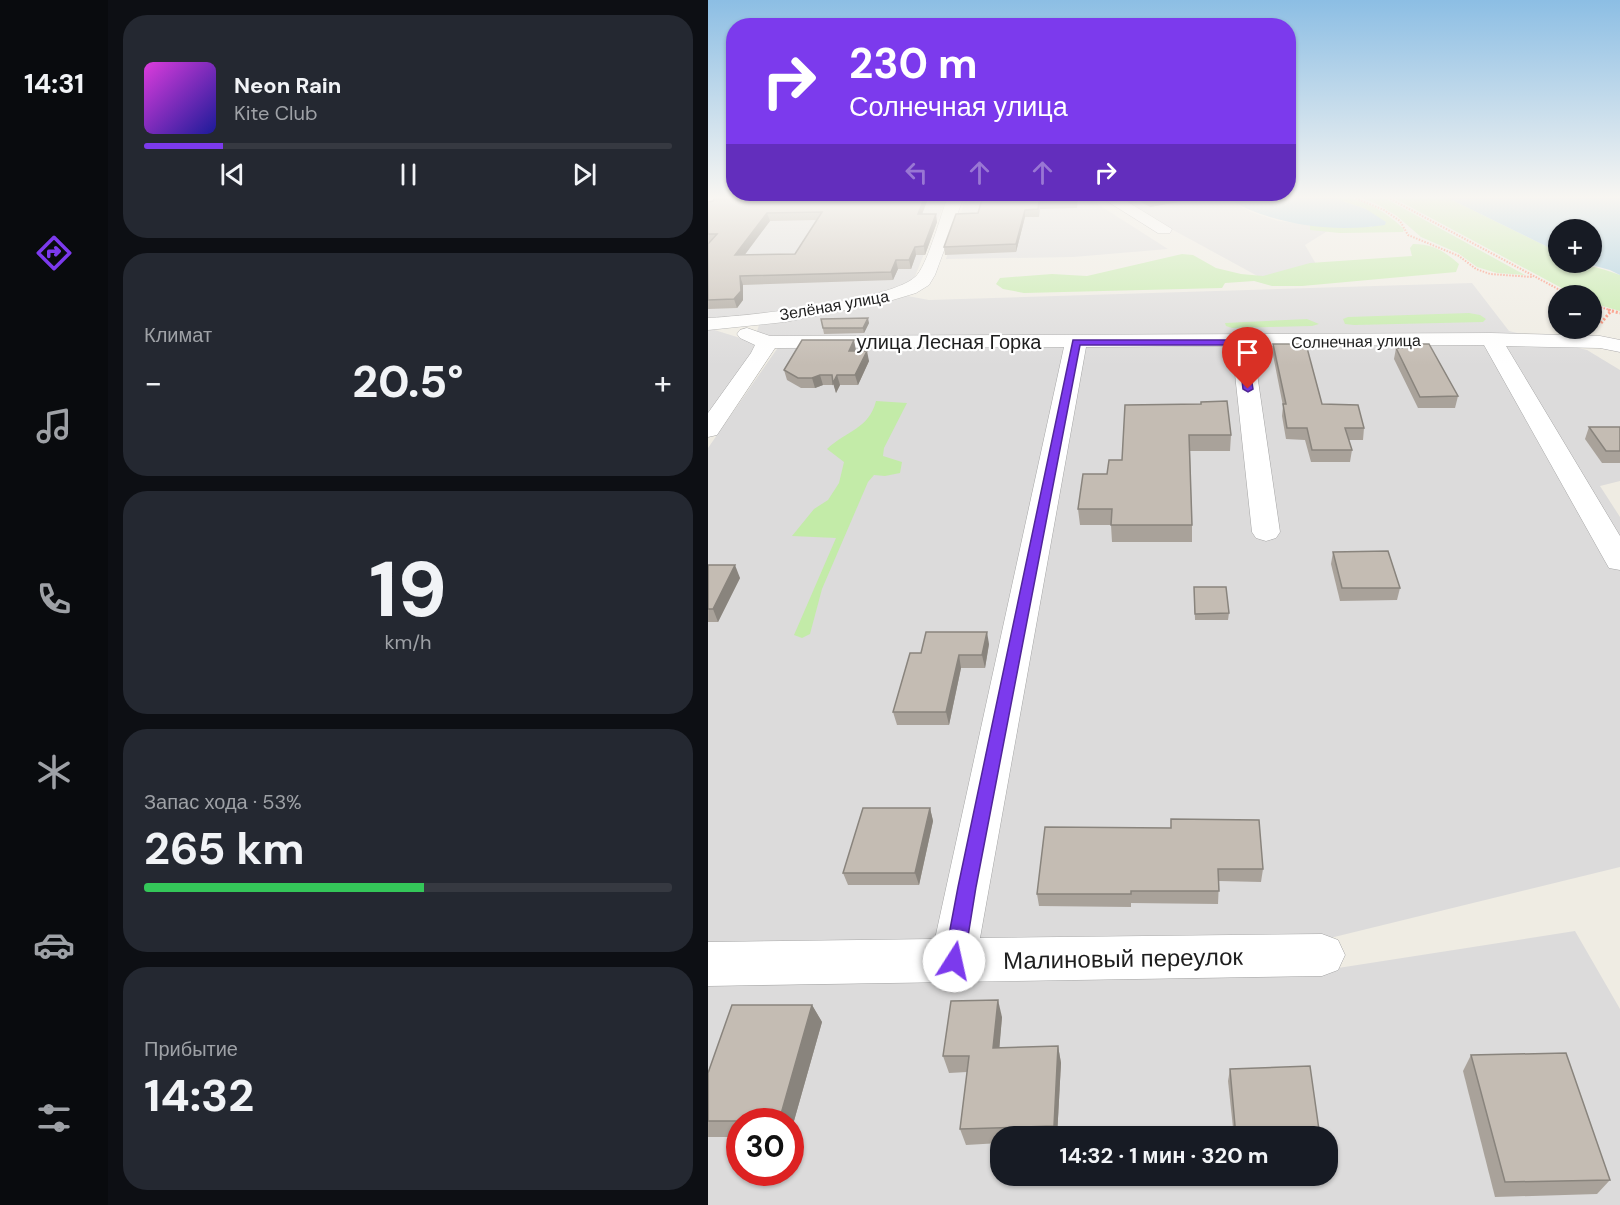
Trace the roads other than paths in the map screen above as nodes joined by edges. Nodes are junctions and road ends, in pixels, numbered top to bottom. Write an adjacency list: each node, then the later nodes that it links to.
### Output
1 (935, 252): 2 (street, Зелёная улица)
2 (716, 324): 4 (street)
3 (1491, 339): 6 (street, Солнечная улица); 7 (street, Солнечная улица); 10 (street)
4 (767, 342): 5 (street, улица Лесная Горка); 8 (street)
5 (1076, 342): 6 (street, Солнечная улица); 12 (street)
6 (1242, 342): 9 (street)
7 (1610, 344)
8 (708, 430)
9 (1266, 532)
10 (1620, 561)
11 (1322, 955): 12 (street, Малиновый переулок)
12 (954, 961): 13 (street, Малиновый переулок)
13 (708, 964)

